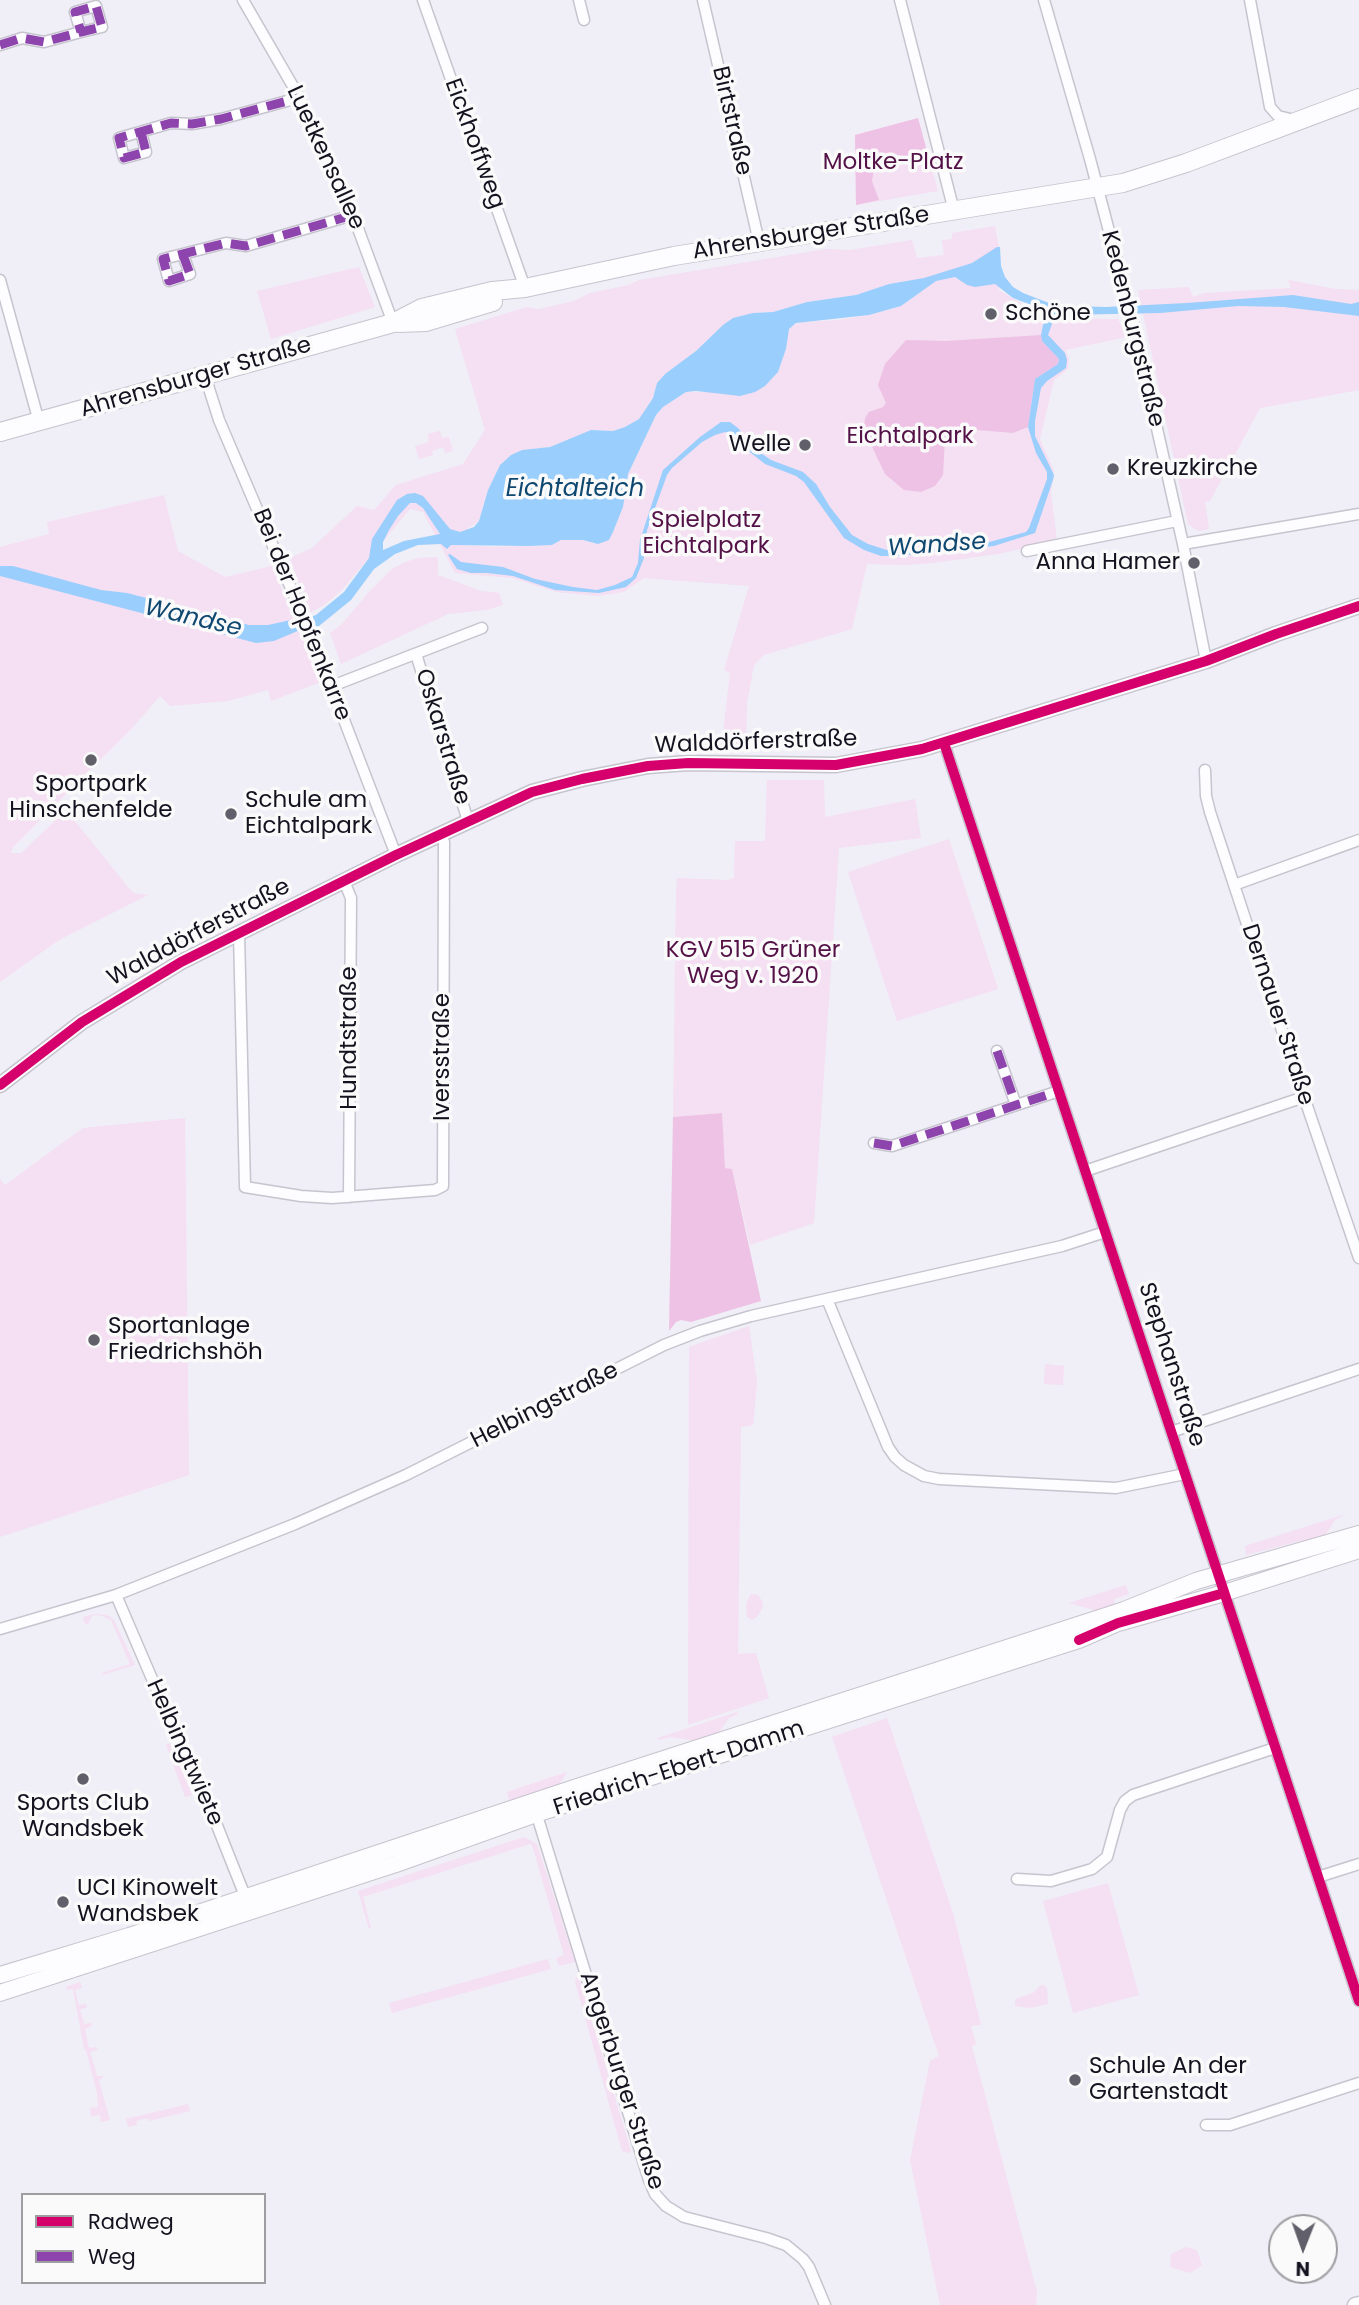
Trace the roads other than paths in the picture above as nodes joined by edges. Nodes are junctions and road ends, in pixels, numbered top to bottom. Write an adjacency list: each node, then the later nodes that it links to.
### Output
1 (243, 0): 11 (street, Luetkensallee)
2 (423, 0): 21 (street, Eickhoffweg)
3 (579, 0): 8 (street)
4 (703, 0): 18 (street, Birtstraße)
5 (900, 0): 16 (street)
6 (1044, 0): 15 (street, Kedenburgstraße)
7 (1250, 0): 13 (street)
8 (584, 20)
9 (81, 33): 10 (street)
10 (0, 45)
11 (298, 95): 14 (street); 17 (street, Luetkensallee)
12 (1359, 98): 13 (main road, Ahrensburger Straße)
13 (1300, 120): 15 (main road, Ahrensburger Straße)
14 (141, 132)
15 (1098, 189): 16 (main road, Ahrensburger Straße); 27 (street, Kedenburgstraße)
16 (954, 211): 18 (main road, Ahrensburger Straße)
17 (353, 215): 19 (street); 22 (street, Luetkensallee)
18 (759, 242): 21 (main road, Ahrensburger Straße)
19 (183, 255)
20 (0, 279): 24 (street)
21 (525, 288): 22 (main road, Ahrensburger Straße)
22 (393, 323): 23 (main road, Ahrensburger Straße)
23 (205, 376): 24 (main road, Ahrensburger Straße); 34 (street, Bei der Hopfenkarre)
24 (40, 422): 25 (main road, Ahrensburger Straße)
25 (0, 432)
26 (1359, 514): 28 (street)
27 (1177, 521): 28 (street, Kedenburgstraße); 29 (street)
28 (1183, 544): 33 (street, Kedenburgstraße)
29 (1027, 551)
30 (1359, 606): 33 (street, Walddörferstraße)
31 (482, 628): 32 (street, Oskarstraße)
32 (416, 654): 34 (street, Oskarstraße); 37 (street, Oskarstraße)
33 (1206, 661): 35 (street, Walddörferstraße)
34 (332, 686): 40 (street, Bei der Hopfenkarre)
35 (944, 743): 37 (street, Walddörferstraße); 46 (street, Stephanstraße)
36 (1205, 770): 42 (street, Dernauer Straße)
37 (468, 821): 38 (street, Walddörferstraße)
38 (440, 834): 40 (street, Walddörferstraße); 51 (street, Iversstraße)
39 (1359, 840): 42 (street)
40 (396, 855): 41 (street, Walddörferstraße)
41 (344, 881): 43 (street, Walddörferstraße); 51 (street, Hundtstraße)
42 (1234, 885): 47 (street, Dernauer Straße)
43 (239, 933): 45 (street, Walddörferstraße); 51 (street)
44 (998, 1051): 48 (street)
45 (0, 1085)
46 (1059, 1091): 48 (street); 50 (street, Stephanstraße)
47 (1304, 1097): 50 (street); 53 (street, Dernauer Straße)
48 (1016, 1105): 49 (street)
49 (874, 1143)
50 (1085, 1171): 52 (street, Stephanstraße)
51 (349, 1197)
52 (1105, 1232): 54 (street, Helbingstraße); 56 (street, Stephanstraße)
53 (1359, 1258)
54 (827, 1299): 57 (street); 62 (street, Helbingstraße)
55 (1359, 1369): 56 (street)
56 (1171, 1432): 57 (street, Stephanstraße)
57 (1185, 1474): 60 (street, Stephanstraße)
58 (1359, 1534): 60 (main road, Friedrich-Ebert-Damm)
59 (1359, 1550): 61 (main road, Friedrich-Ebert-Damm)
60 (1218, 1574): 61 (street, Stephanstraße); 65 (main road, Friedrich-Ebert-Damm)
61 (1224, 1593): 64 (street, Stephanstraße); 65 (main road, Friedrich-Ebert-Damm)
62 (116, 1595): 63 (street, Helbingstraße); 69 (street, Helbingtwiete)
63 (0, 1629)
64 (1275, 1748): 67 (street, Stephanstraße); 68 (street)
65 (534, 1808): 69 (main road, Friedrich-Ebert-Damm); 75 (street, Angerburger Straße)
66 (1359, 1864): 67 (street)
67 (1318, 1877): 72 (street, Stephanstraße)
68 (1017, 1878)
69 (248, 1904): 70 (main road, Friedrich-Ebert-Damm); 71 (main road, Friedrich-Ebert-Damm)
70 (0, 1975)
71 (0, 1993)
72 (1359, 2001)
73 (1359, 2083): 74 (street)
74 (1206, 2125)
75 (825, 2305)

